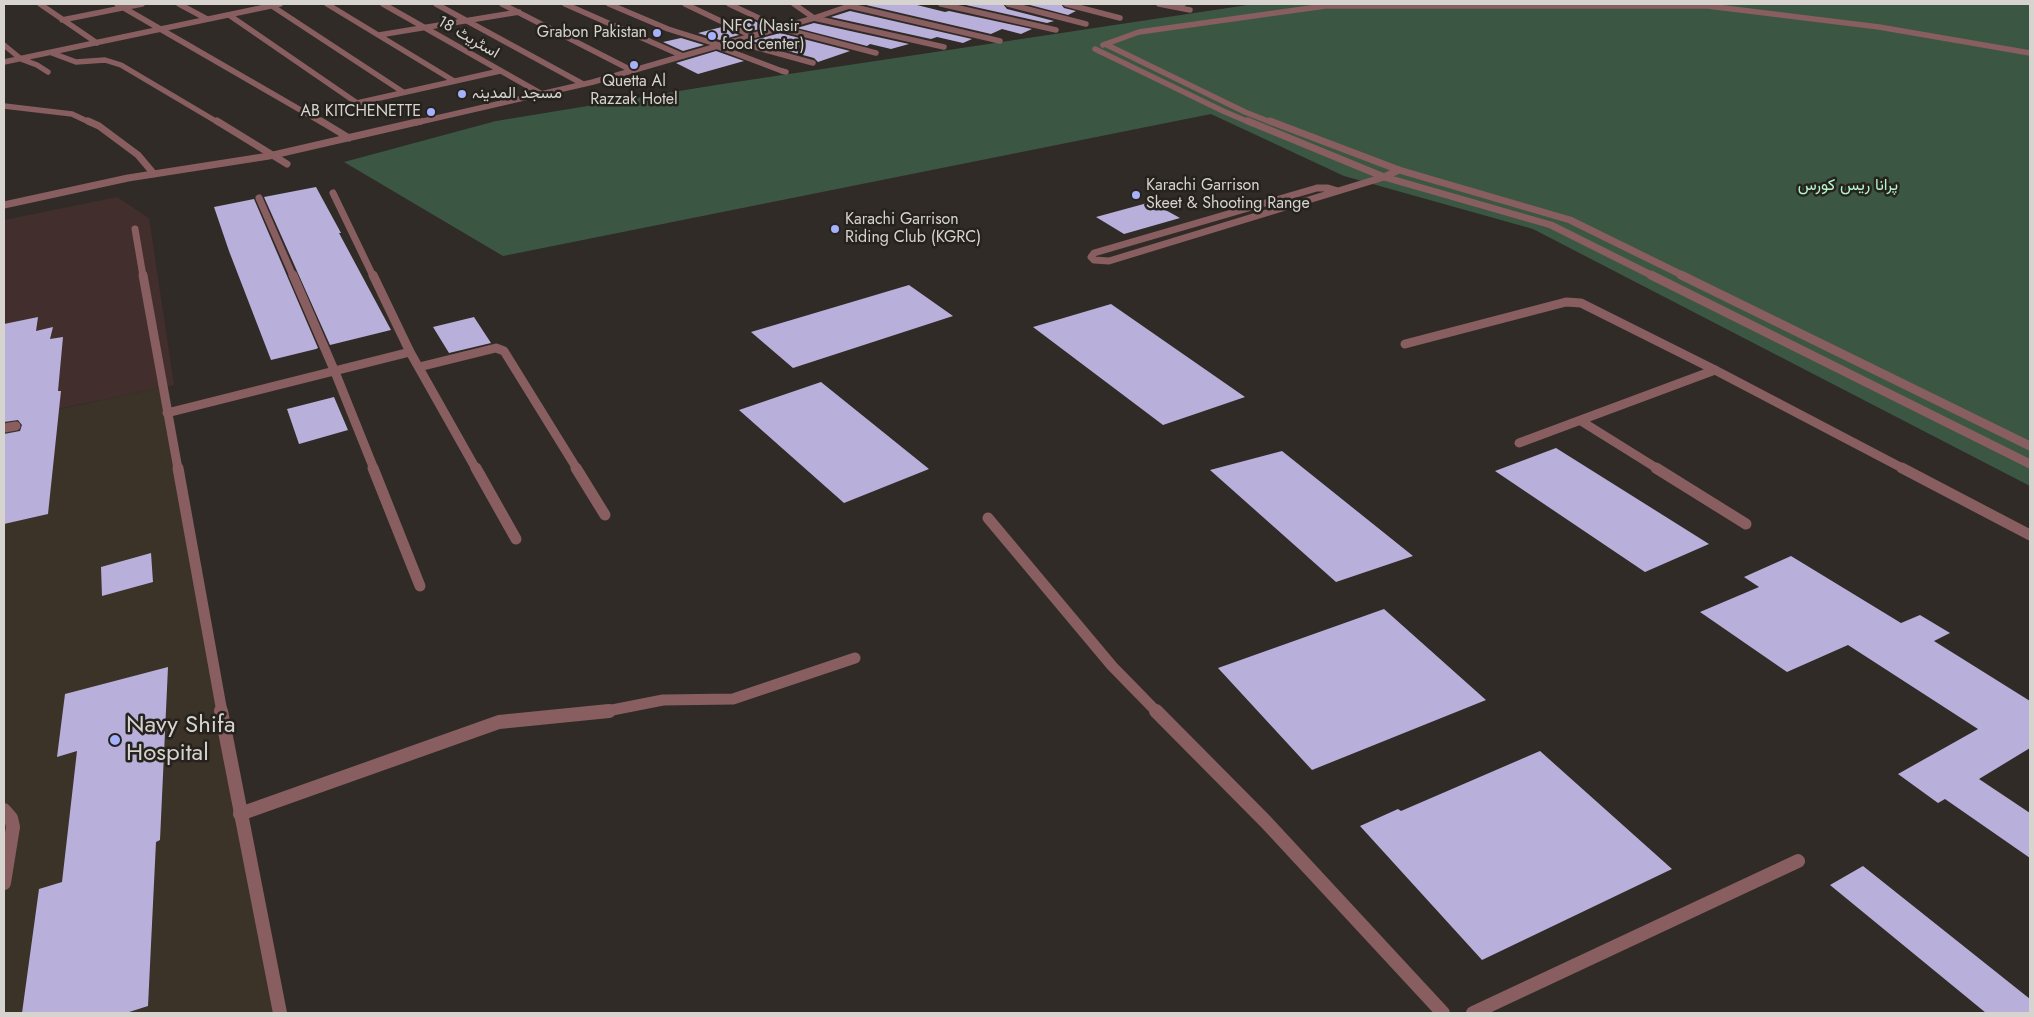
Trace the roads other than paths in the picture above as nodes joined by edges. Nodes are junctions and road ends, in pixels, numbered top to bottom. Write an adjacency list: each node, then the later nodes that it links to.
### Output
1 (40, 4): 35 (street)
2 (117, 4): 27 (street)
3 (142, 4): 27 (street)
4 (179, 4): 36 (street)
5 (256, 4): 25 (street)
6 (280, 4): 22 (street)
7 (327, 4): 43 (street)
8 (383, 4): 39 (street, اسٹریٹ 18)
9 (436, 4): 37 (street)
10 (502, 4): 29 (street)
11 (565, 4): 55 (street)
12 (609, 4): 50 (street)
13 (685, 4): 44 (street)
14 (729, 4): 40 (street)
15 (794, 4): 33 (street)
16 (941, 4): 32 (street)
17 (1066, 4): 34 (street)
18 (1159, 4): 26 (street)
19 (1183, 4): 26 (street)
20 (852, 5): 23 (street); 46 (street)
21 (1020, 5): 24 (street); 38 (street)
22 (272, 6): 25 (street); 65 (street)
23 (838, 6): 33 (street)
24 (1008, 6)
25 (264, 7): 31 (street)
26 (1176, 7): 28 (street)
27 (124, 8): 35 (street); 41 (street)
28 (1190, 10)
29 (519, 12): 37 (street); 59 (street)
30 (1000, 12): 32 (street)
31 (229, 15): 36 (street); 65 (street)
32 (992, 15): 42 (street)
33 (814, 18): 40 (street); 51 (street)
34 (1120, 18)
35 (62, 20): 47 (street)
36 (207, 20): 41 (street)
37 (468, 21): 39 (street); 64 (street)
38 (1086, 24)
39 (426, 28): 43 (street); 60 (street, اسٹریٹ 18)
40 (780, 28): 44 (street); 53 (street)
41 (160, 30): 47 (street); 68 (street)
42 (1056, 30)
43 (379, 35): 63 (street)
44 (752, 36): 45 (street)
45 (733, 41): 50 (street); 58 (street)
46 (1000, 41)
47 (97, 43): 52 (street)
48 (1105, 44): 54 (street); 71 (street); 73 (street)
49 (4, 45): 56 (street)
50 (718, 46): 55 (street); 62 (street)
51 (944, 47)
52 (52, 53): 56 (street); 69 (street)
53 (876, 53)
54 (2030, 53)
55 (684, 56): 59 (street)
56 (21, 59): 57 (street); 61 (street)
57 (4, 62)
58 (813, 63)
59 (631, 70): 64 (street)
60 (500, 71): 63 (street); 66 (street, اسٹریٹ 18)
61 (48, 72)
62 (784, 72)
63 (454, 81): 65 (street)
64 (583, 84): 66 (street)
65 (403, 92)
66 (540, 93): 68 (street)
67 (4, 106): 72 (street)
68 (348, 138): 69 (street)
69 (274, 155): 70 (street); 72 (street)
70 (287, 164)
71 (1398, 170): 73 (street); 89 (street)
72 (154, 174): 77 (street)
73 (1384, 177): 74 (street); 90 (street)
74 (1338, 191): 74 (street)
75 (333, 193): 80 (street)
76 (260, 198): 83 (street)
77 (4, 205)
78 (135, 229): 84 (street)
79 (1405, 344): 82 (street)
80 (410, 352): 81 (street); 83 (street)
81 (419, 367): 91 (street); 95 (street)
82 (1715, 370): 85 (street); 94 (street)
83 (335, 372): 84 (street); 96 (street)
84 (167, 414): 99 (street)
85 (1581, 421): 88 (street); 93 (street)
86 (16, 426): 87 (street)
87 (4, 428)
88 (1519, 443)
89 (2030, 446)
90 (2030, 464)
91 (605, 516)
92 (988, 518): 103 (street)
93 (1746, 524)
94 (2030, 535)
95 (516, 539)
96 (420, 586)
97 (856, 658): 99 (street)
98 (4, 810): 101 (street)
99 (240, 814): 102 (street)
100 (1798, 861): 104 (street)
101 (4, 882)
102 (280, 1013)
103 (1443, 1013)
104 (1474, 1013)

